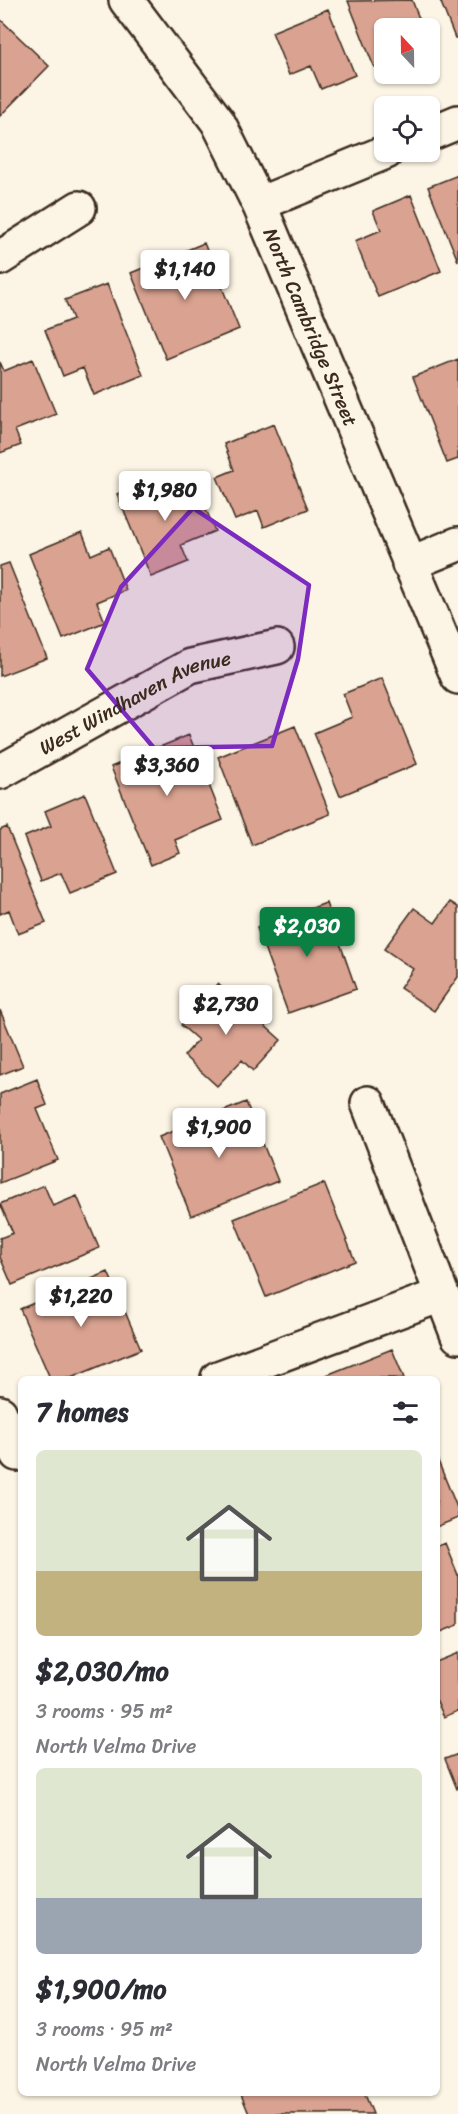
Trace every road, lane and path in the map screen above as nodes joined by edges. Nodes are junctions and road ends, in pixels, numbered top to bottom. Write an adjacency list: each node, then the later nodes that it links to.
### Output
1 (126, 0): 5 (street, North Cambridge Street)
2 (458, 122): 3 (street)
3 (440, 129)
4 (374, 157): 5 (street)
5 (259, 204): 9 (street, North Cambridge Street)
6 (79, 208): 7 (street)
7 (0, 258)
8 (458, 544): 9 (street)
9 (409, 564): 11 (street, North Cambridge Street)
10 (277, 647): 12 (street, West Windhaven Avenue)
11 (458, 677)
12 (0, 772)
13 (368, 1103): 14 (street)
14 (441, 1295): 15 (street); 16 (street)
15 (458, 1336)
16 (223, 1376)
17 (0, 1413): 18 (street)
18 (18, 1451)

